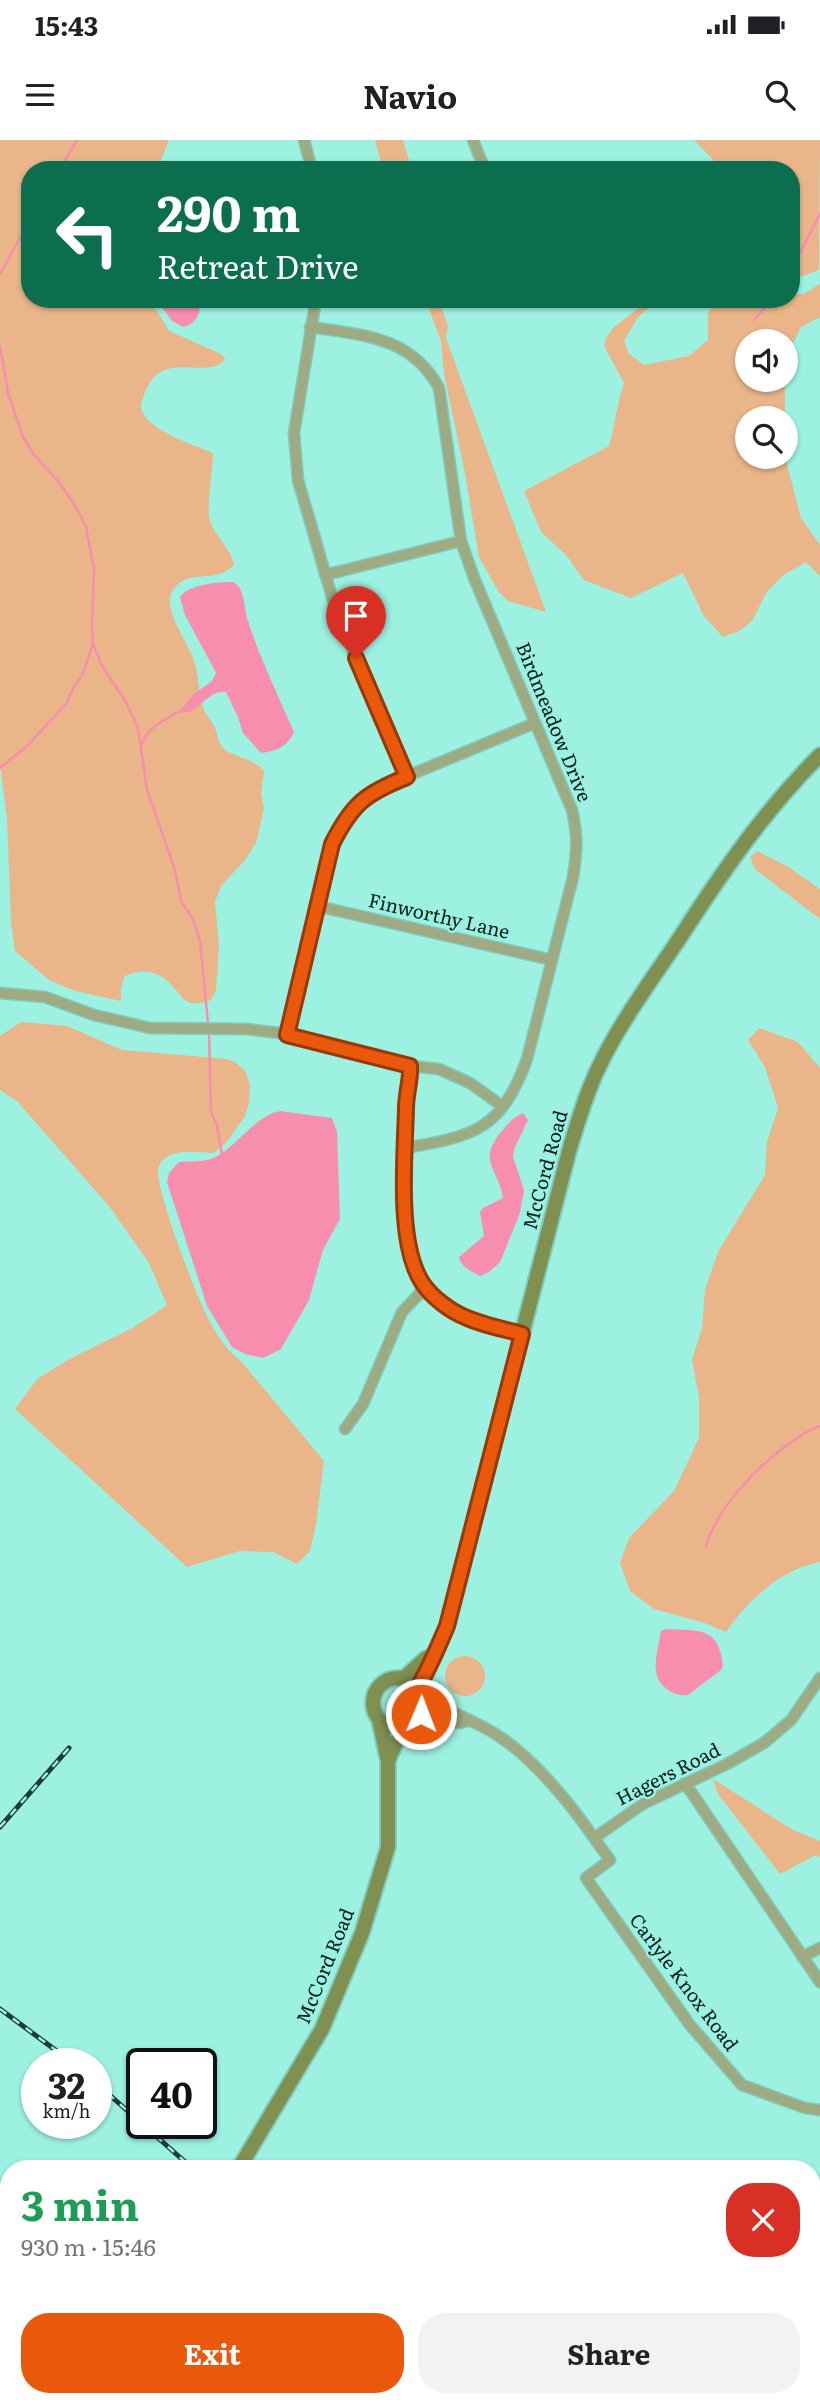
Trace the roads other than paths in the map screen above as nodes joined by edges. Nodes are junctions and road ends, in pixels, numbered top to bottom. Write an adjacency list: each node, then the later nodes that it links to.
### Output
1 (304, 140): 3 (street)
2 (473, 140): 4 (street)
3 (310, 161)
4 (481, 161)
5 (314, 308): 6 (street)
6 (310, 327): 7 (street, Birdmeadow Drive); 8 (street)
7 (461, 541): 8 (street); 9 (street, Birdmeadow Drive)
8 (325, 575): 11 (street)
9 (535, 723): 11 (street); 13 (street, Birdmeadow Drive)
10 (820, 755): 20 (street, McCord Road)
11 (407, 777): 12 (street)
12 (317, 906): 13 (street, Finworthy Lane); 15 (street)
13 (552, 960): 17 (street, Birdmeadow Drive)
14 (0, 993): 15 (street)
15 (287, 1035): 16 (street)
16 (410, 1066): 17 (street); 18 (street)
17 (502, 1106): 18 (street, Birdmeadow Drive)
18 (405, 1148): 19 (street)
19 (426, 1287): 20 (street); 21 (street)
20 (522, 1334): 22 (street, McCord Road)
21 (345, 1429)
22 (434, 1655): 23 (street, McCord Road); 25 (street, McCord Road)
23 (404, 1678): 25 (street); 26 (street, McCord Road)
24 (820, 1678): 30 (street, Hagers Road)
25 (420, 1690): 27 (street); 28 (street, McCord Road)
26 (379, 1720): 28 (street); 29 (street, McCord Road)
27 (468, 1721): 28 (street); 31 (street)
28 (407, 1727): 29 (street, McCord Road)
29 (388, 1761): 36 (street, McCord Road)
30 (685, 1783): 31 (street, Hagers Road); 33 (street)
31 (594, 1838): 35 (street, Carlyle Knox Road)
32 (820, 1948): 33 (street)
33 (802, 1957): 34 (street)
34 (820, 1982)
35 (820, 2110)
36 (244, 2160)

